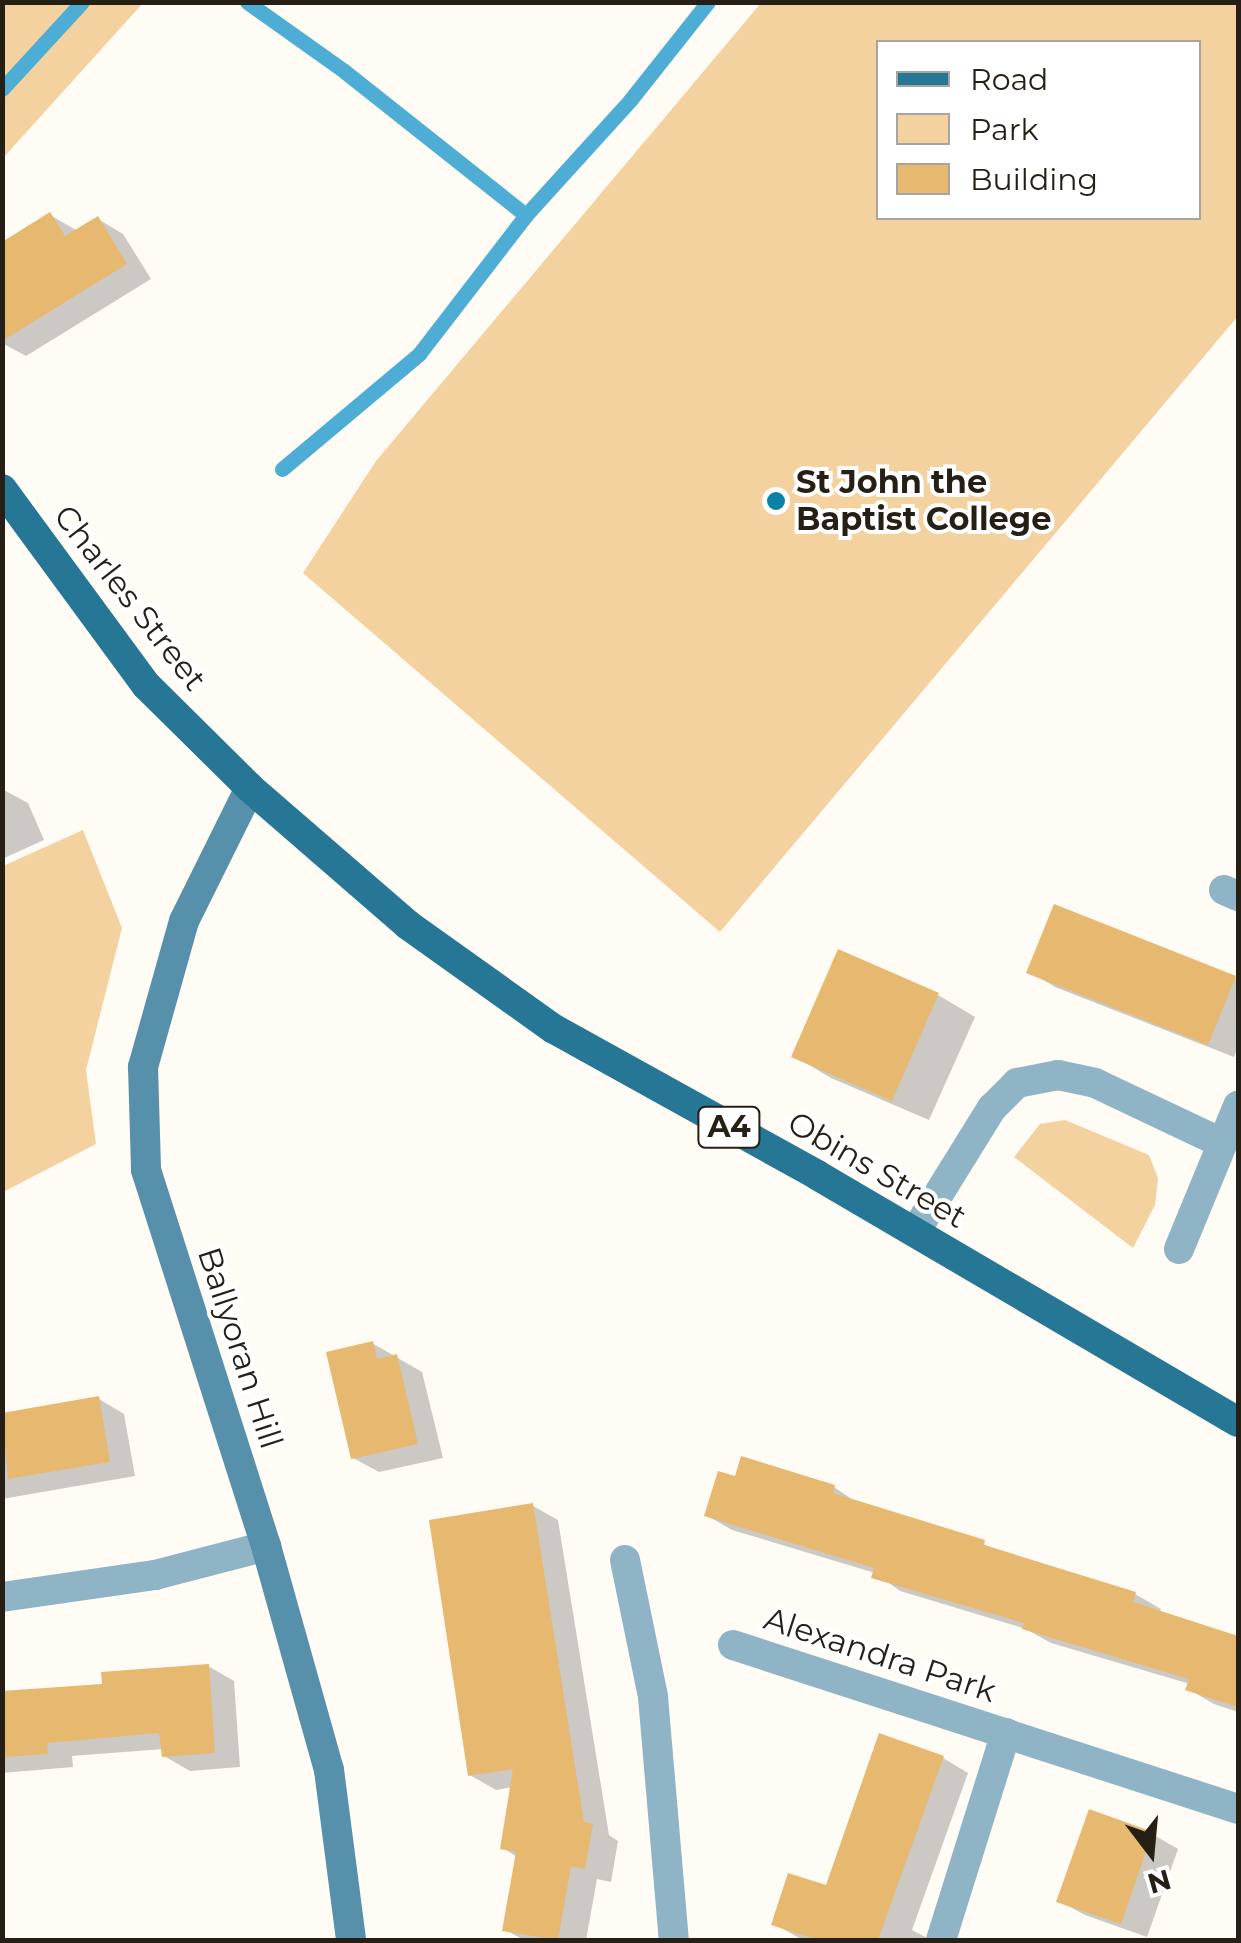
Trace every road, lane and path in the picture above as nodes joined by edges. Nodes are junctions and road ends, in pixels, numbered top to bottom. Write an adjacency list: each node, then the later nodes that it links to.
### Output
1 (4, 494): 2 (main road, Charles Street / A4)
2 (250, 788): 5 (main road, Obins Street / A4); 8 (street, Ballyoran Hill)
3 (1238, 1106): 4 (street)
4 (1222, 1143): 5 (street); 6 (street)
5 (915, 1232): 7 (main road, Obins Street / A4)
6 (1179, 1249)
7 (1238, 1422)
8 (266, 1546): 10 (street); 14 (street, Ballyoran Hill)
9 (625, 1560): 15 (street)
10 (2, 1597)
11 (733, 1645): 12 (street, Alexandra Park)
12 (1006, 1733): 13 (street, Alexandra Park); 16 (street, Alexandra Park)
13 (1238, 1809)
14 (351, 1940)
15 (674, 1940)
16 (941, 1940)

